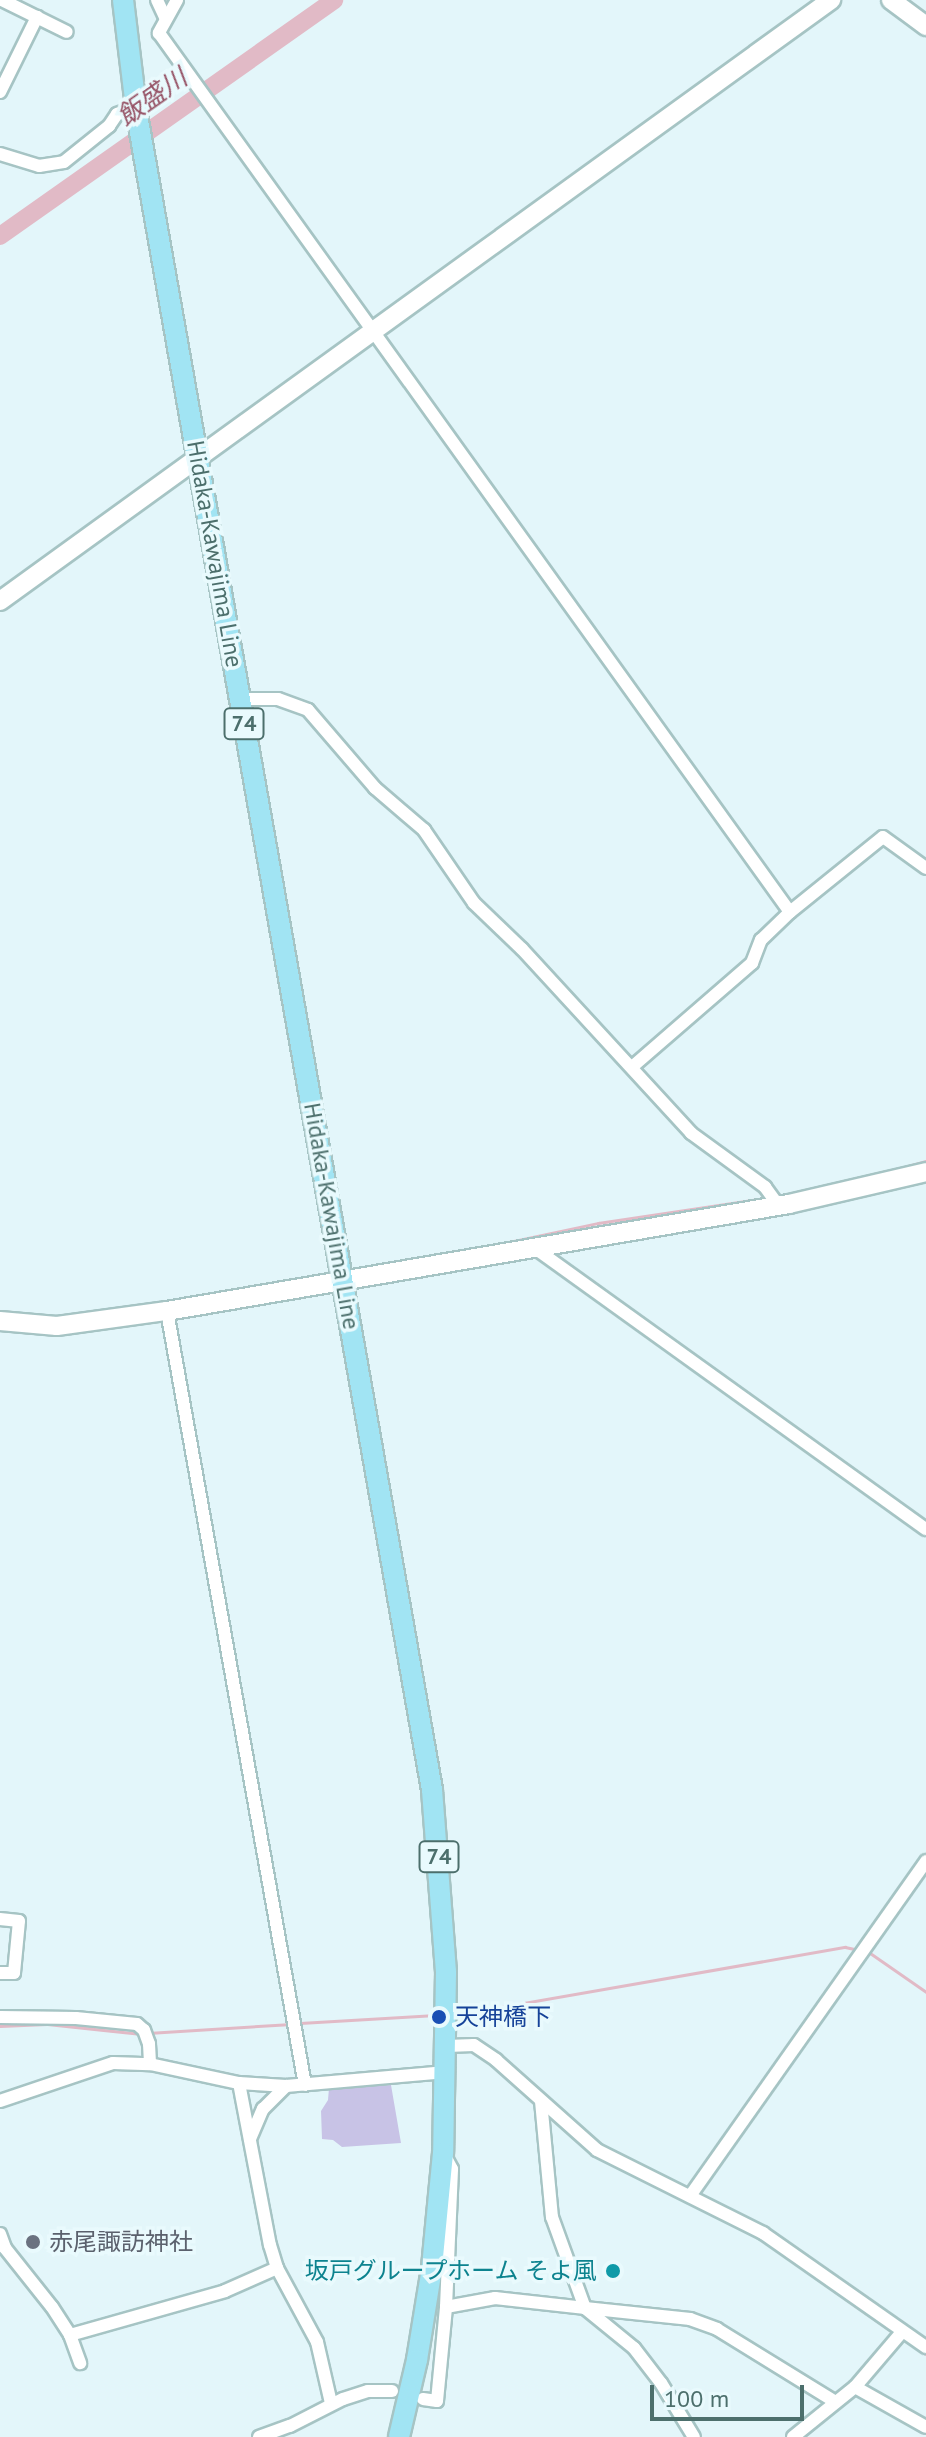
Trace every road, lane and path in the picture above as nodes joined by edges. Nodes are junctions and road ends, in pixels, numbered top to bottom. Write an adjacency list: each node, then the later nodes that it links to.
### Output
1 (2, 0): 7 (street)
2 (123, 0): 12 (main road, Hidaka-Kawajima Line / 74)
3 (157, 0): 8 (street)
4 (177, 0): 8 (street)
5 (831, 0): 14 (street)
6 (891, 0): 9 (street)
7 (37, 17): 10 (street); 11 (street)
8 (165, 17): 14 (street)
9 (926, 26)
10 (67, 32)
11 (0, 92)
12 (137, 111): 13 (street); 15 (main road, Hidaka-Kawajima Line / 74)
13 (0, 154)
14 (372, 331): 15 (street); 19 (street)
15 (198, 458): 16 (street); 17 (main road, Hidaka-Kawajima Line / 74)
16 (0, 601)
17 (240, 699): 20 (street); 24 (main road, Hidaka-Kawajima Line / 74)
18 (926, 868): 19 (street)
19 (790, 912): 20 (street)
20 (632, 1067): 22 (street)
21 (926, 1172): 22 (street)
22 (778, 1205): 23 (street)
23 (536, 1249): 24 (street); 27 (street)
24 (344, 1282): 25 (street); 32 (main road, Hidaka-Kawajima Line / 74)
25 (167, 1311): 26 (street); 36 (street)
26 (0, 1321)
27 (926, 1529)
28 (926, 1861): 42 (street)
29 (0, 1919): 30 (street)
30 (0, 1973)
31 (0, 2017): 33 (street)
32 (447, 2046): 34 (main road, Hidaka-Kawajima Line / 74); 39 (street)
33 (150, 2064): 35 (street); 38 (street)
34 (446, 2072): 36 (street); 41 (main road, Hidaka-Kawajima Line / 74)
35 (239, 2083): 37 (street); 40 (street)
36 (305, 2085): 37 (street)
37 (286, 2086): 40 (street)
38 (0, 2101)
39 (541, 2101): 42 (street); 46 (street)
40 (250, 2139): 44 (street)
41 (443, 2153): 45 (street); 58 (main road, Hidaka-Kawajima Line / 74)
42 (690, 2196): 47 (street)
43 (0, 2234): 48 (street)
44 (277, 2268): 48 (street); 55 (street)
45 (446, 2307): 46 (street); 53 (street)
46 (585, 2308): 54 (street); 59 (street)
47 (902, 2332): 49 (street); 51 (street)
48 (70, 2335): 50 (street)
49 (926, 2347)
50 (80, 2363)
51 (855, 2387): 54 (street); 56 (street)
52 (392, 2391): 55 (street)
53 (423, 2399)
54 (834, 2401): 60 (street)
55 (331, 2403): 57 (street)
56 (926, 2427)
57 (259, 2437)
58 (399, 2437)
59 (694, 2437)
60 (793, 2437)

